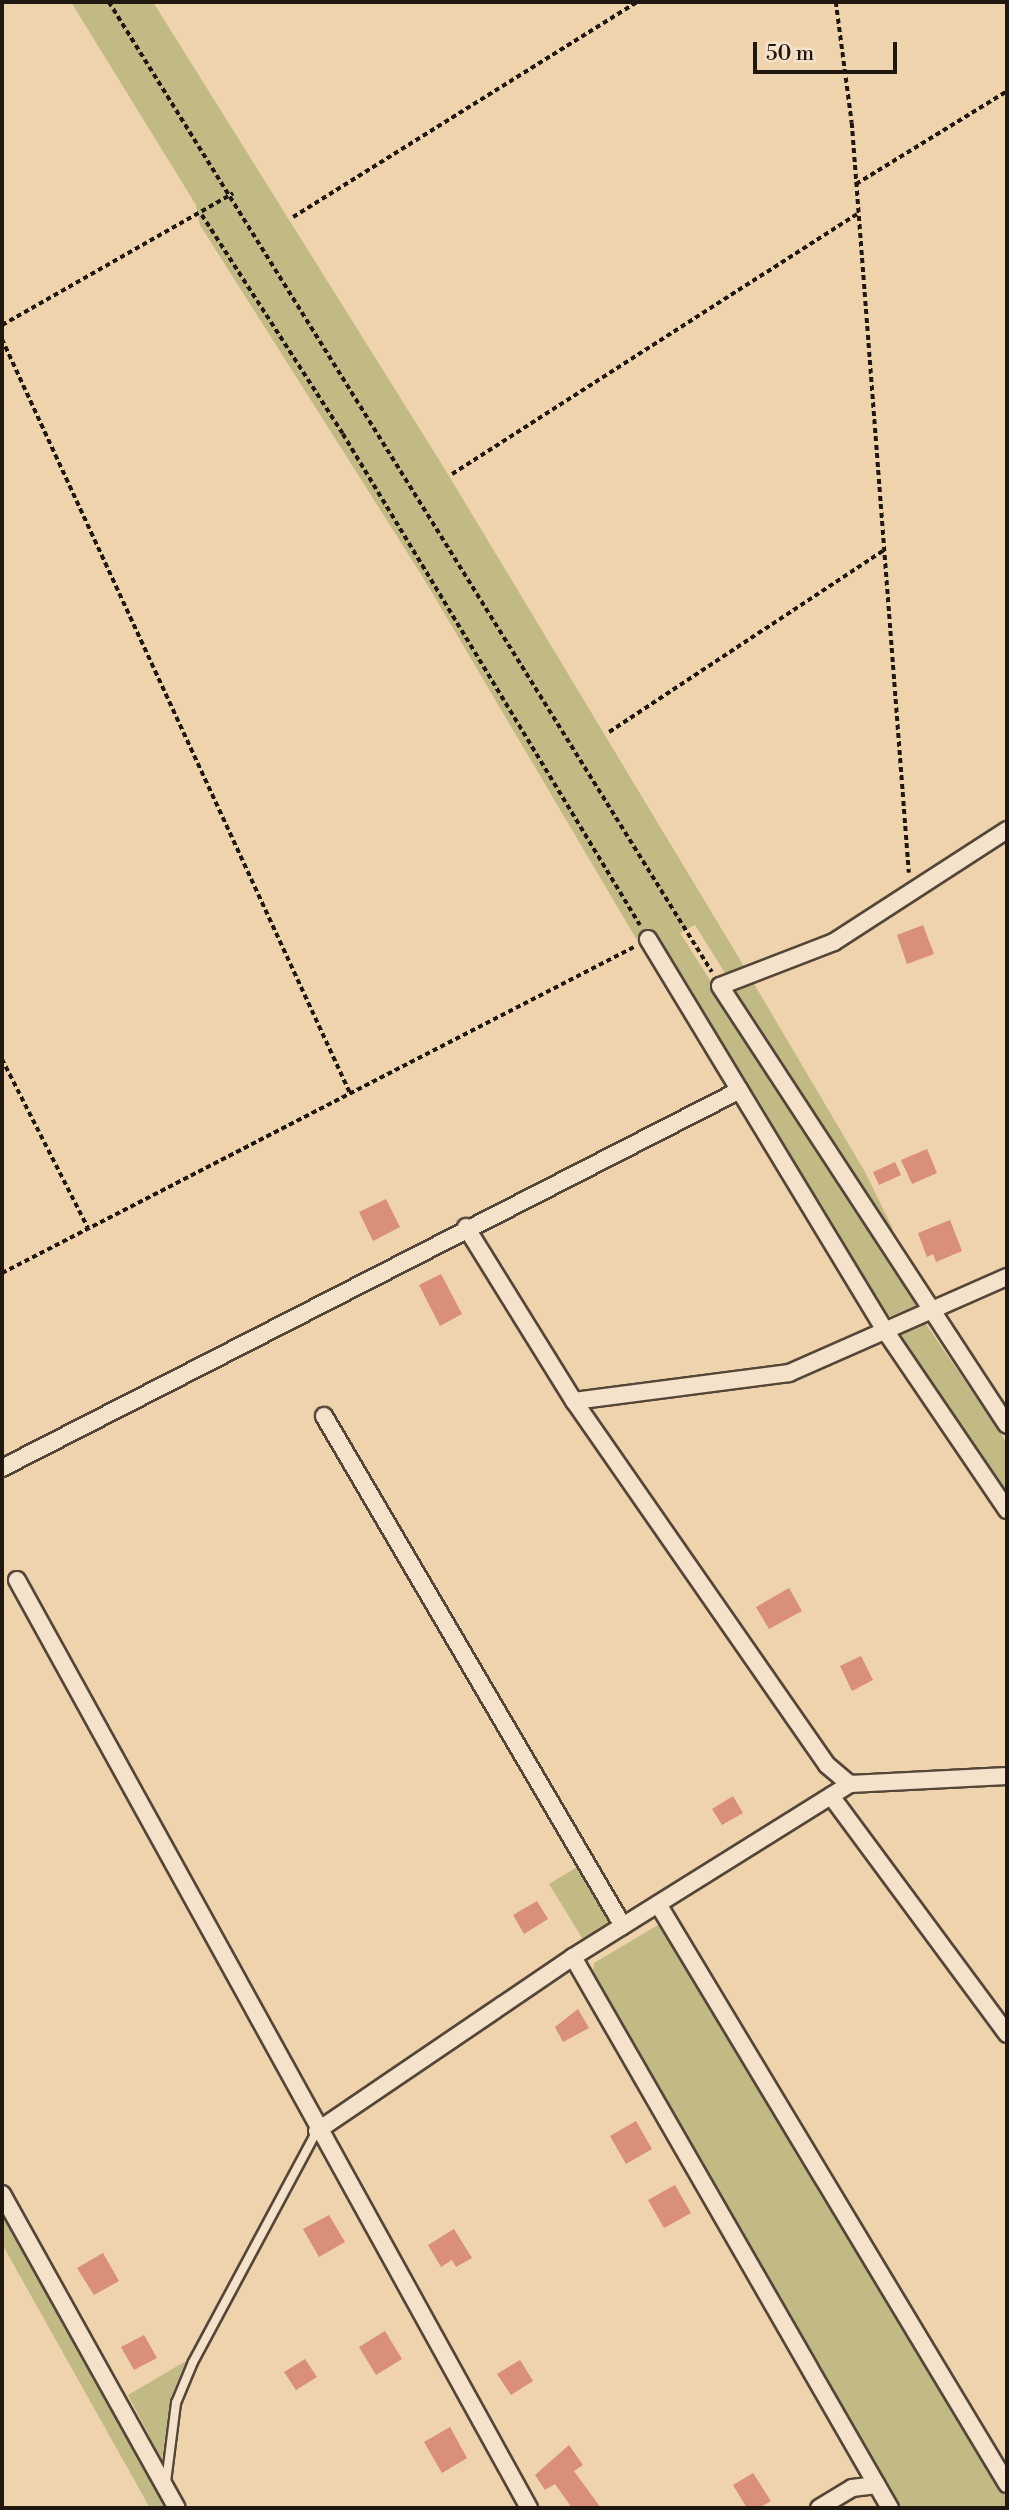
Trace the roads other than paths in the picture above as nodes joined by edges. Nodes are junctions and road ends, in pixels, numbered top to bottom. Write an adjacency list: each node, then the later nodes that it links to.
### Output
1 (1007, 831): 6 (street)
2 (648, 939): 3 (street)
3 (740, 1090): 4 (street); 7 (street)
4 (466, 1227): 8 (street); 11 (street)
5 (1007, 1277): 6 (street)
6 (929, 1309): 7 (street); 10 (street)
7 (884, 1329): 8 (street); 12 (street)
8 (574, 1401): 15 (street)
9 (324, 1416): 18 (street)
10 (1007, 1425)
11 (2, 1468)
12 (1007, 1510)
13 (17, 1580): 21 (street)
14 (1007, 1776): 15 (street)
15 (850, 1784): 16 (street)
16 (831, 1796): 17 (street); 20 (street)
17 (658, 1904): 18 (street); 23 (street)
18 (623, 1926): 19 (street)
19 (573, 1957): 21 (street); 24 (street)
20 (1007, 2035)
21 (317, 2131): 25 (lane); 27 (street)
22 (2, 2194): 25 (street)
23 (1007, 2484)
24 (877, 2485): 28 (street); 29 (street)
25 (166, 2488): 26 (street)
26 (177, 2508)
27 (530, 2508)
28 (819, 2508)
29 (890, 2508)

